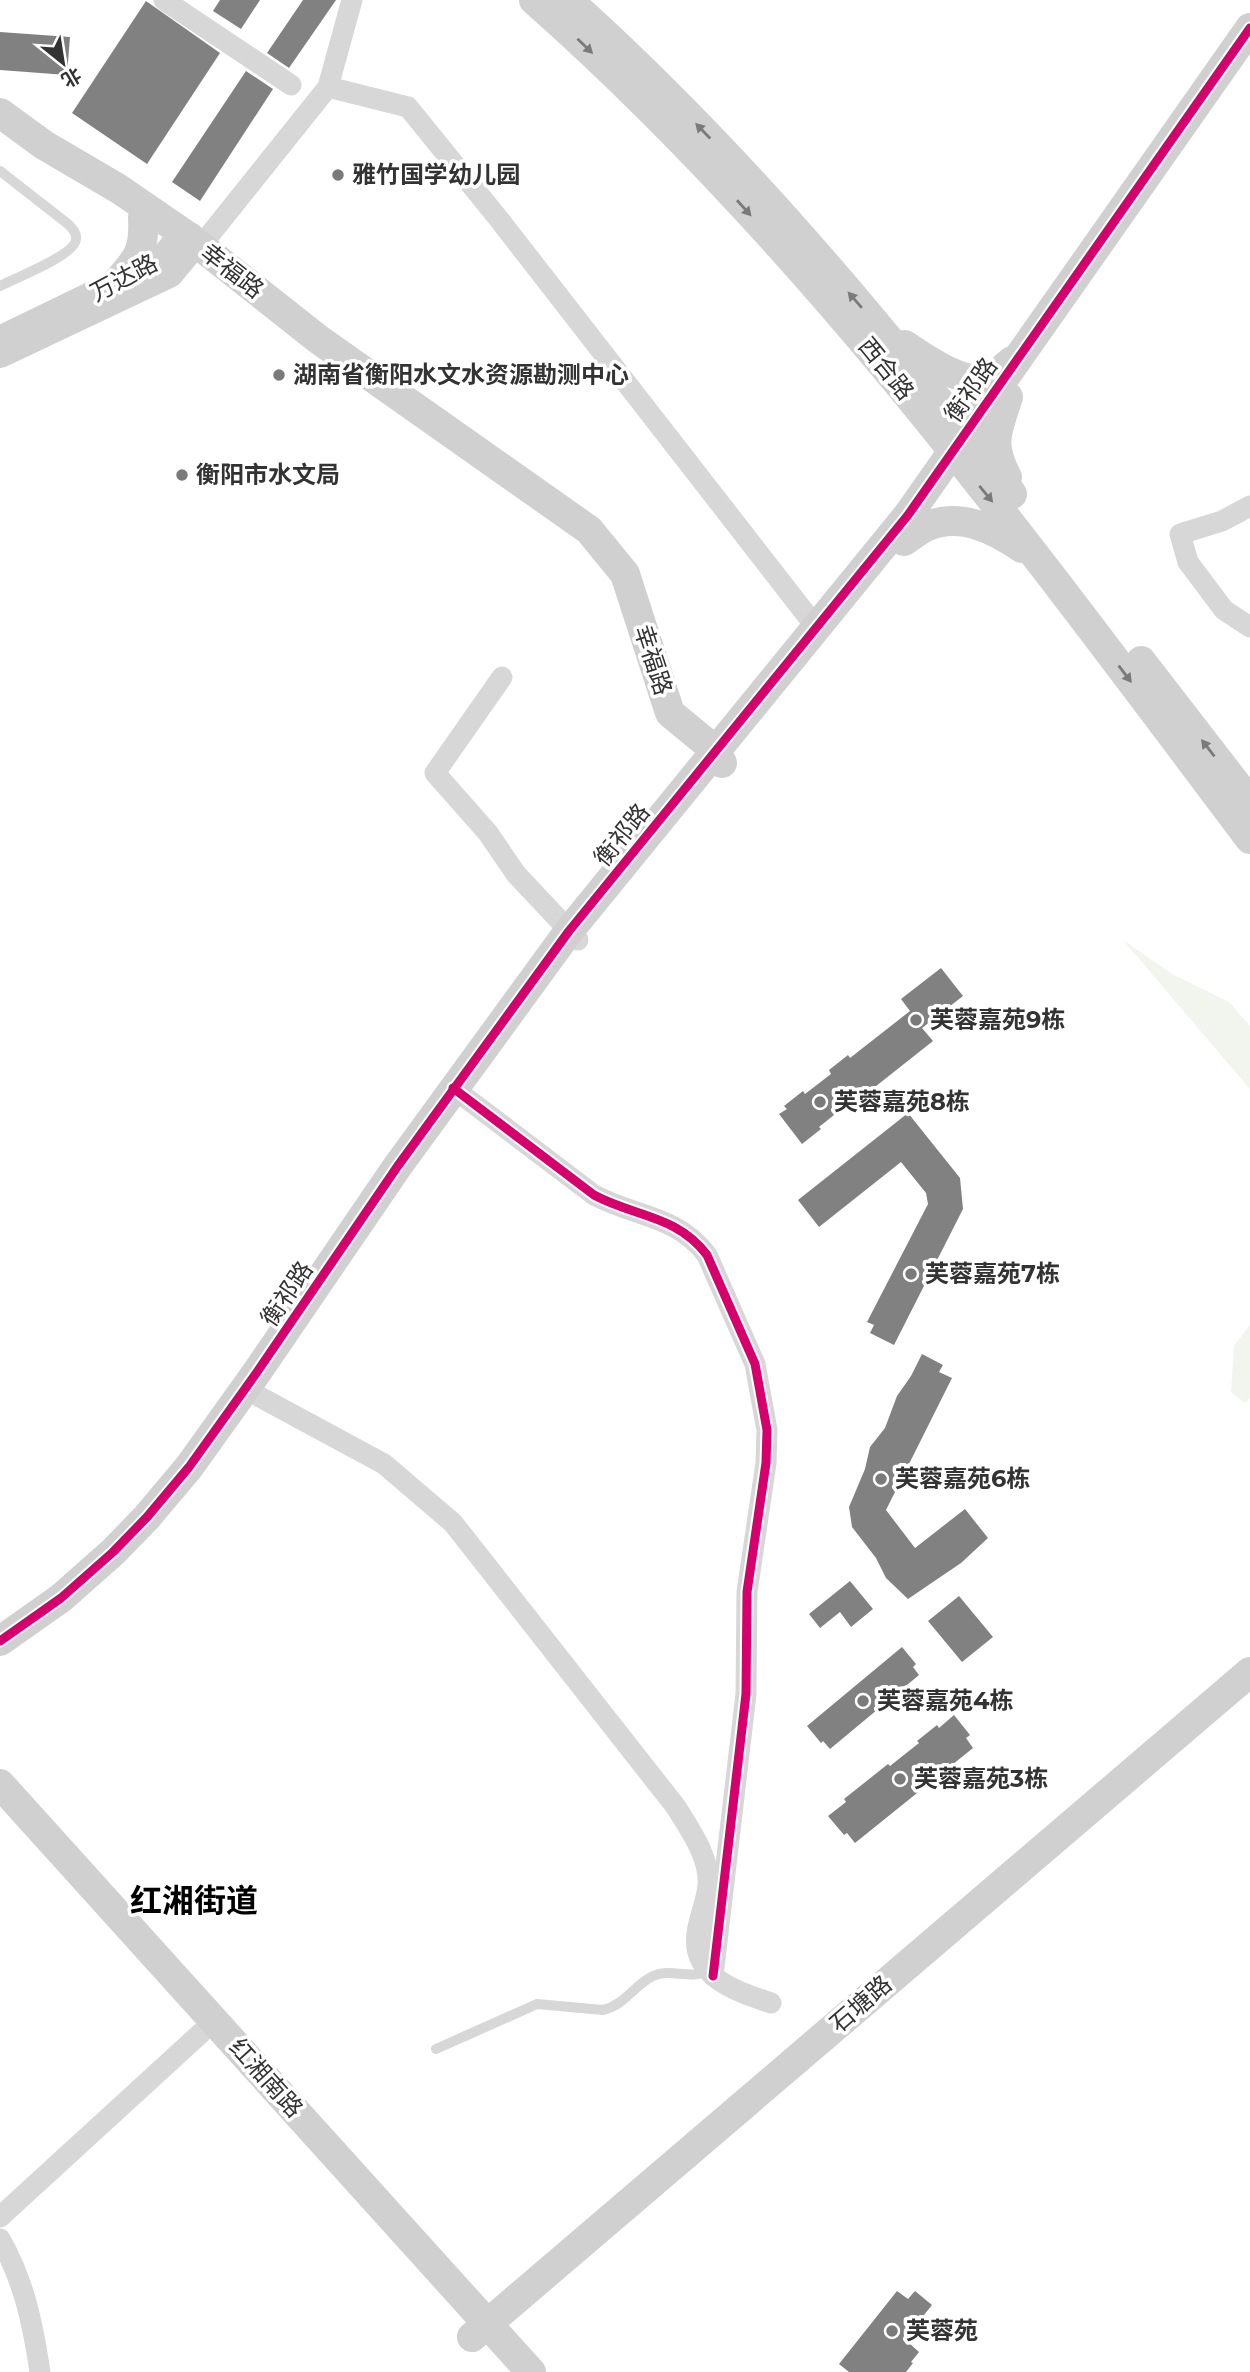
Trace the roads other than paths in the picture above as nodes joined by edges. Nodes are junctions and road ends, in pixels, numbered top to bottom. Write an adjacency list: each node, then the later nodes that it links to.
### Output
1 (164, 0): 7 (street)
2 (352, 0): 8 (street)
3 (534, 0): 21 (street, 西合路, one-way to 21)
4 (568, 0): 16 (street, 西合路, one-way to 4)
5 (1250, 28): 19 (street, 衡祁路)
6 (1250, 61): 20 (street, 衡祁路)
7 (291, 85)
8 (328, 87): 13 (street); 27 (street)
9 (0, 113): 13 (street, 幸福路)
10 (0, 124): 12 (street, 幸福路)
11 (0, 171): 14 (lane)
12 (143, 218): 13 (street, 幸福路); 15 (street)
13 (194, 249): 15 (street, 万达路); 18 (street, 万达路); 30 (street, 幸福路)
14 (0, 286)
15 (113, 286): 17 (street, 万达路)
16 (879, 327): 19 (street); 22 (street, 西合路)
17 (0, 341)
18 (0, 353)
19 (1017, 357): 22 (street, 衡祁路)
20 (1008, 397): 22 (street, 衡祁路); 23 (street)
21 (913, 401): 22 (street, 西合路); 25 (street)
22 (963, 448): 23 (street, 西合路); 25 (street, 衡祁路); 26 (street, 西合路, one-way to 26)
23 (1021, 506): 31 (street, 西合路, one-way to 23)
24 (1250, 506): 28 (street)
25 (906, 528): 26 (street); 27 (street, 衡祁路); 30 (street, 衡祁路)
26 (1039, 559): 32 (street, 西合路, one-way to 32)
27 (816, 627): 30 (street, 衡祁路)
28 (1250, 627)
29 (502, 677): 33 (street)
30 (715, 757): 33 (street, 衡祁路)
31 (1250, 802)
32 (1250, 839)
33 (574, 936): 34 (street, 衡祁路)
34 (459, 1092): 35 (street, 衡祁路); 36 (street, 衡祁路); 42 (street)
35 (260, 1397): 37 (street, 衡祁路); 42 (street)
36 (0, 1641)
37 (0, 1661)
38 (1250, 1672): 48 (street, 石塘路)
39 (1250, 1695): 48 (street, 石塘路)
40 (0, 1784): 48 (street, 红湘南路)
41 (0, 1807): 44 (street, 红湘南路)
42 (710, 1973): 43 (street); 45 (lane)
43 (771, 2003)
44 (201, 2033): 46 (street); 48 (street, 红湘南路)
45 (436, 2049)
46 (0, 2217)
47 (0, 2239): 49 (street)
48 (490, 2344): 50 (street, 红湘南路)
49 (40, 2372)
50 (531, 2372)

